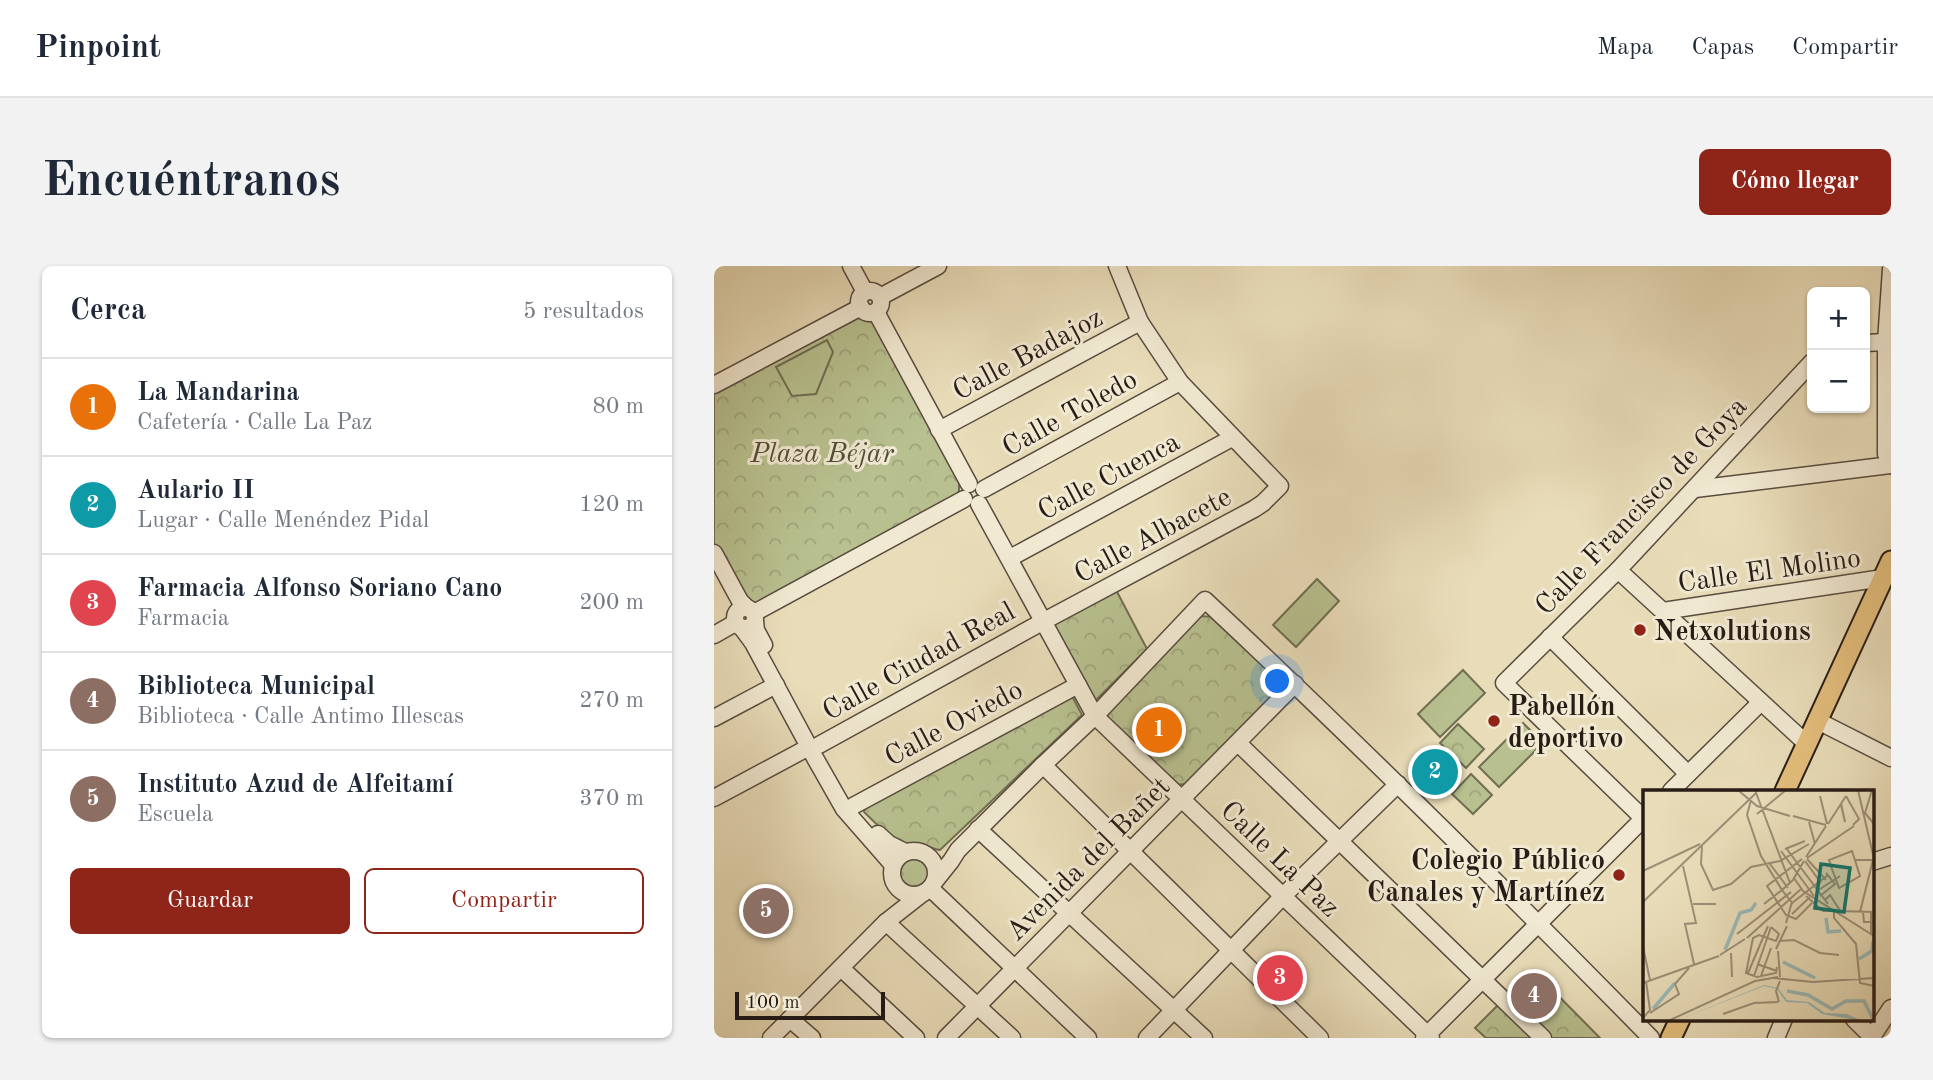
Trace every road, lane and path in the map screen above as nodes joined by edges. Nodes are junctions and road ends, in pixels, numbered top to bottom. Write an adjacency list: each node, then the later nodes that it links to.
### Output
1 (851, 266): 5 (street, Calle La Paz)
2 (938, 266): 5 (street)
3 (1116, 266): 6 (street)
4 (1891, 269): 7 (street)
5 (870, 302): 11 (street); 12 (street, Calle La Paz)
6 (1140, 322): 10 (street); 12 (street, Calle Badajoz)
7 (1886, 342): 8 (street); 14 (street)
8 (1870, 343)
9 (1807, 367): 15 (street, Calle Francisco de Goya)
10 (1180, 382): 13 (street); 16 (street, Calle Toledo)
11 (714, 385)
12 (939, 430): 16 (street, Calle La Paz)
13 (1232, 438): 18 (street, Calle Cuenca); 24 (street, Calle Albacete)
14 (1891, 465): 15 (street)
15 (1695, 489): 20 (street, Calle Francisco de Goya)
16 (974, 494): 18 (street, Calle La Paz); 23 (street, Calle Toledo)
17 (714, 553): 23 (street)
18 (1010, 558): 24 (street, Calle La Paz)
19 (1887, 569): 22 (street, Calle El Molino); 33 (main road)
20 (1618, 570): 22 (street); 26 (street, Calle Francisco de Goya)
21 (714, 572): 23 (street)
22 (1662, 611): 30 (street)
23 (745, 618): 25 (street, Calle Toledo); 28 (street); 36 (street)
24 (1044, 621): 29 (street, Calle La Paz); 36 (street, Calle Ciudad Real)
25 (714, 635)
26 (1550, 637): 39 (street); 46 (street, Calle Francisco de Goya)
27 (1295, 684): 31 (street); 34 (street, Avenida del Bañet); 40 (street)
28 (776, 685): 32 (street); 36 (street)
29 (1077, 685): 31 (street, Calle La Paz); 45 (street, Calle Oviedo)
30 (1761, 702): 35 (street); 39 (street)
31 (1094, 716): 38 (street); 44 (street, Calle La Paz)
32 (714, 718)
33 (1818, 721): 35 (main road); 37 (street)
34 (1238, 743): 44 (street, Avenida del Bañet); 49 (street)
35 (1807, 744): 42 (main road)
36 (814, 746): 43 (street, Calle Ciudad Real); 45 (street); 56 (street)
37 (1891, 758)
38 (1043, 765): 48 (street); 52 (street)
39 (1688, 774): 41 (street)
40 (1398, 784): 49 (street); 62 (street)
41 (1672, 790)
42 (1785, 790)
43 (714, 798)
44 (1182, 800): 52 (street, Avenida del Bañet); 59 (street, Calle La Paz)
45 (853, 806): 51 (street)
46 (1643, 817)
47 (1643, 819): 62 (street)
48 (978, 829): 50 (street); 60 (street)
49 (1340, 841): 59 (street); 66 (street)
50 (958, 850): 53 (street); 57 (street)
51 (905, 852): 53 (street); 56 (street)
52 (1131, 852): 60 (street, Avenida del Bañet); 63 (street)
53 (929, 856): 57 (street)
54 (1891, 856): 55 (street)
55 (1874, 861)
56 (893, 865): 58 (street)
57 (929, 887): 58 (street); 61 (street); 65 (street)
58 (899, 889): 61 (street)
59 (1283, 896): 63 (street); 74 (street, Calle La Paz)
60 (1069, 914): 65 (street, Avenida del Bañet); 69 (street)
61 (890, 918): 64 (street); 67 (street)
62 (1539, 923): 66 (street); 86 (street)
63 (1231, 950): 69 (street); 84 (street)
64 (841, 968): 70 (street); 78 (street)
65 (1015, 969): 67 (street, Avenida del Bañet); 81 (street)
66 (1483, 979): 74 (street); 85 (street)
67 (978, 1006): 79 (street, Avenida del Bañet); 80 (street)
68 (1891, 1008): 75 (street)
69 (1174, 1010): 82 (street); 83 (street)
70 (790, 1019): 76 (street); 77 (street)
71 (1680, 1020): 87 (main road)
72 (1784, 1020): 88 (street)
73 (1855, 1020): 75 (street)
74 (1428, 1037)
75 (1872, 1037)
76 (771, 1038)
77 (812, 1038)
78 (916, 1038)
79 (946, 1038)
80 (1012, 1038)
81 (1088, 1038)
82 (1147, 1038)
83 (1204, 1038)
84 (1320, 1038)
85 (1543, 1038)
86 (1651, 1038)
87 (1671, 1038)
88 (1776, 1038)

